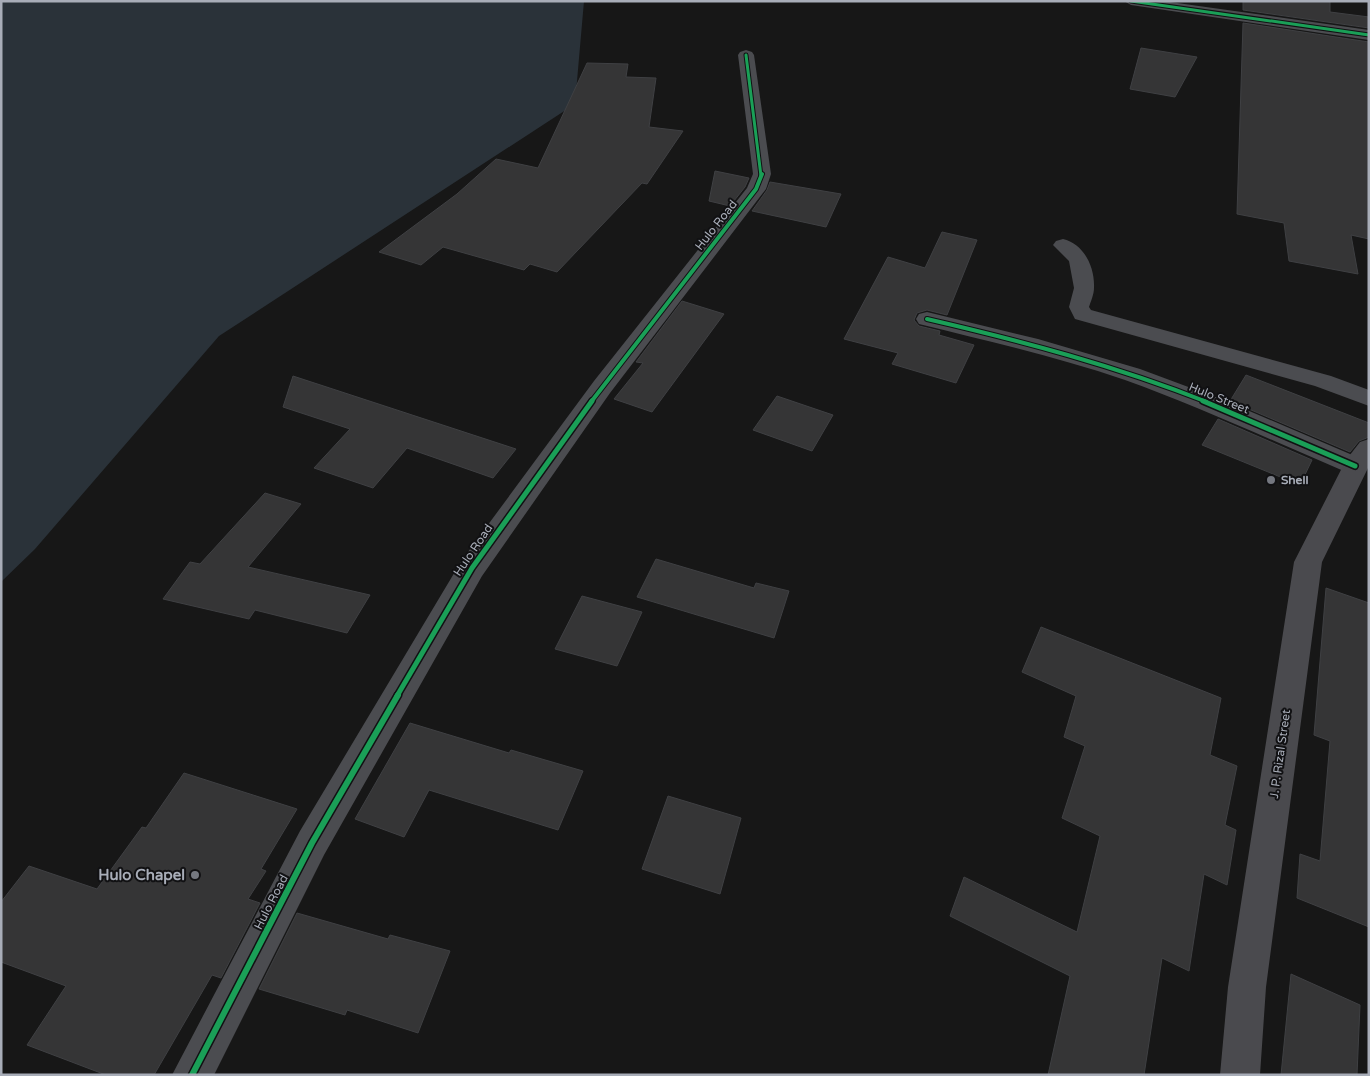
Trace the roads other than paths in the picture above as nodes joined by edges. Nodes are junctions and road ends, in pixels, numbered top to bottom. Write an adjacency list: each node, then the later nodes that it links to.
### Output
1 (1131, 1): 2 (street)
2 (1369, 35)
3 (746, 55): 8 (street, Hulo Road)
4 (1063, 245): 6 (lane)
5 (927, 319): 7 (street, Hulo Street)
6 (1369, 398)
7 (1362, 457): 9 (main road, J. P. Rizal Street)
8 (192, 1075)
9 (1240, 1075)

